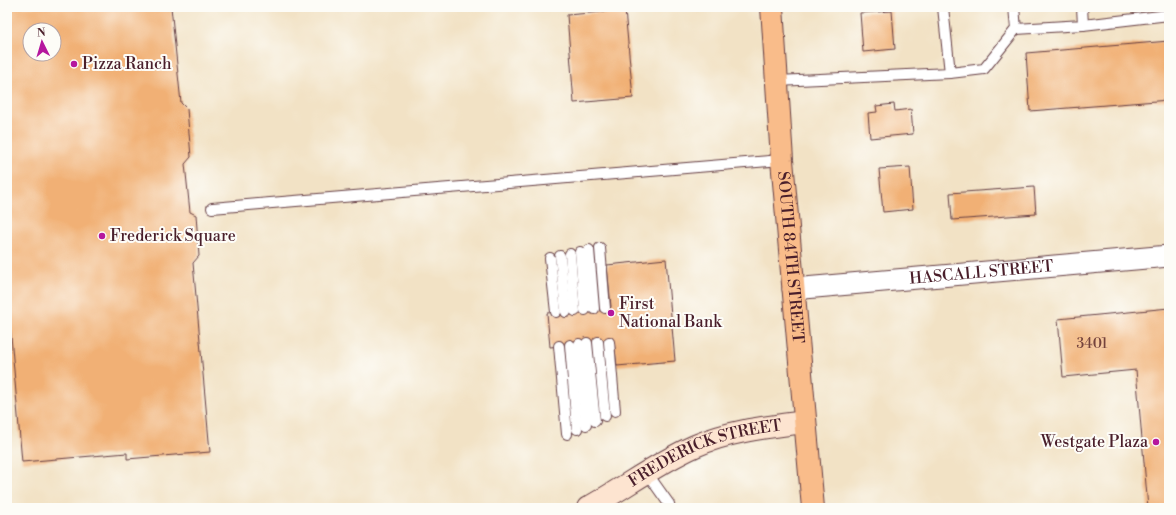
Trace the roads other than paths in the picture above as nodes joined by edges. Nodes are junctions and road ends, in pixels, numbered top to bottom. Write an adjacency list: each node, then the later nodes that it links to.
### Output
1 (772, 7): 9 (main road, SOUTH 84TH STREET)
2 (943, 7): 8 (lane)
3 (1014, 7): 7 (lane)
4 (1082, 7): 6 (lane)
5 (1169, 15): 6 (lane)
6 (1083, 25): 7 (lane)
7 (1016, 29): 8 (lane)
8 (950, 73): 9 (lane)
9 (777, 81): 10 (main road, SOUTH 84TH STREET)
10 (782, 160): 11 (lane); 15 (main road, SOUTH 84TH STREET)
11 (212, 208)
12 (600, 248): 16 (lane)
13 (1169, 256): 15 (street, HASCALL STREET)
14 (550, 258): 17 (lane)
15 (793, 289): 23 (main road, SOUTH 84TH STREET)
16 (605, 308)
17 (575, 311): 17 (lane)
18 (598, 342): 22 (lane)
19 (609, 342): 21 (lane)
20 (559, 346): 26 (lane)
21 (616, 411)
22 (605, 416)
23 (805, 422): 27 (main road, FREDERICK STREET); 30 (main road, SOUTH 84TH STREET)
24 (591, 423): 25 (lane)
25 (577, 429)
26 (567, 434)
27 (647, 473): 28 (main road, FREDERICK STREET); 29 (lane)
28 (588, 508)
29 (670, 508)
30 (813, 508)

